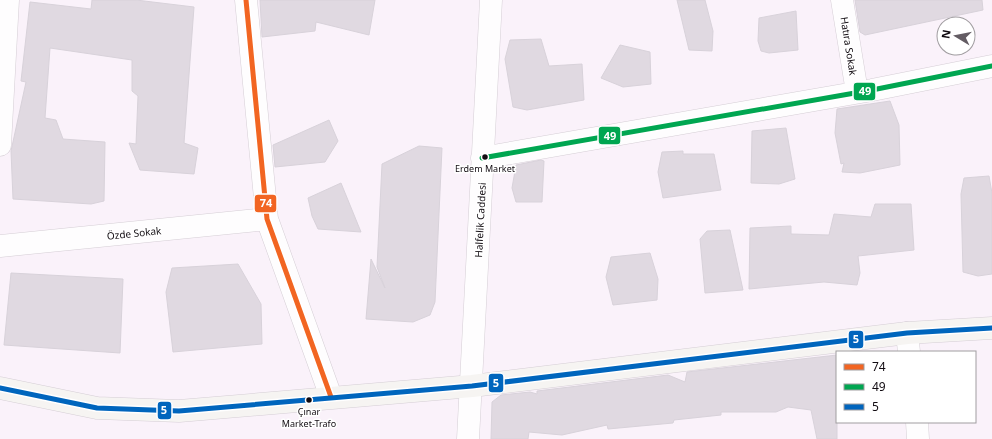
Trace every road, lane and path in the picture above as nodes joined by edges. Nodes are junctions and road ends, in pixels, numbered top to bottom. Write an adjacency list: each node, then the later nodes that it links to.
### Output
1 (8, 0): 7 (street)
2 (246, 0): 9 (street)
3 (491, 0): 8 (street, Halfelik Caddesi)
4 (842, 0): 6 (street, Hatıra Sokak)
5 (992, 66): 6 (street)
6 (857, 92): 8 (street)
7 (0, 145)
8 (482, 158): 13 (street, Halfelik Caddesi)
9 (268, 219): 10 (street, Özde Sokak); 15 (street)
10 (0, 246)
11 (992, 328): 12 (main road)
12 (908, 342): 13 (main road)
13 (472, 386): 15 (main road); 17 (street, Halfelik Caddesi)
14 (0, 388): 15 (main road)
15 (331, 397)
16 (917, 423): 18 (street)
17 (468, 439)
18 (918, 439)

